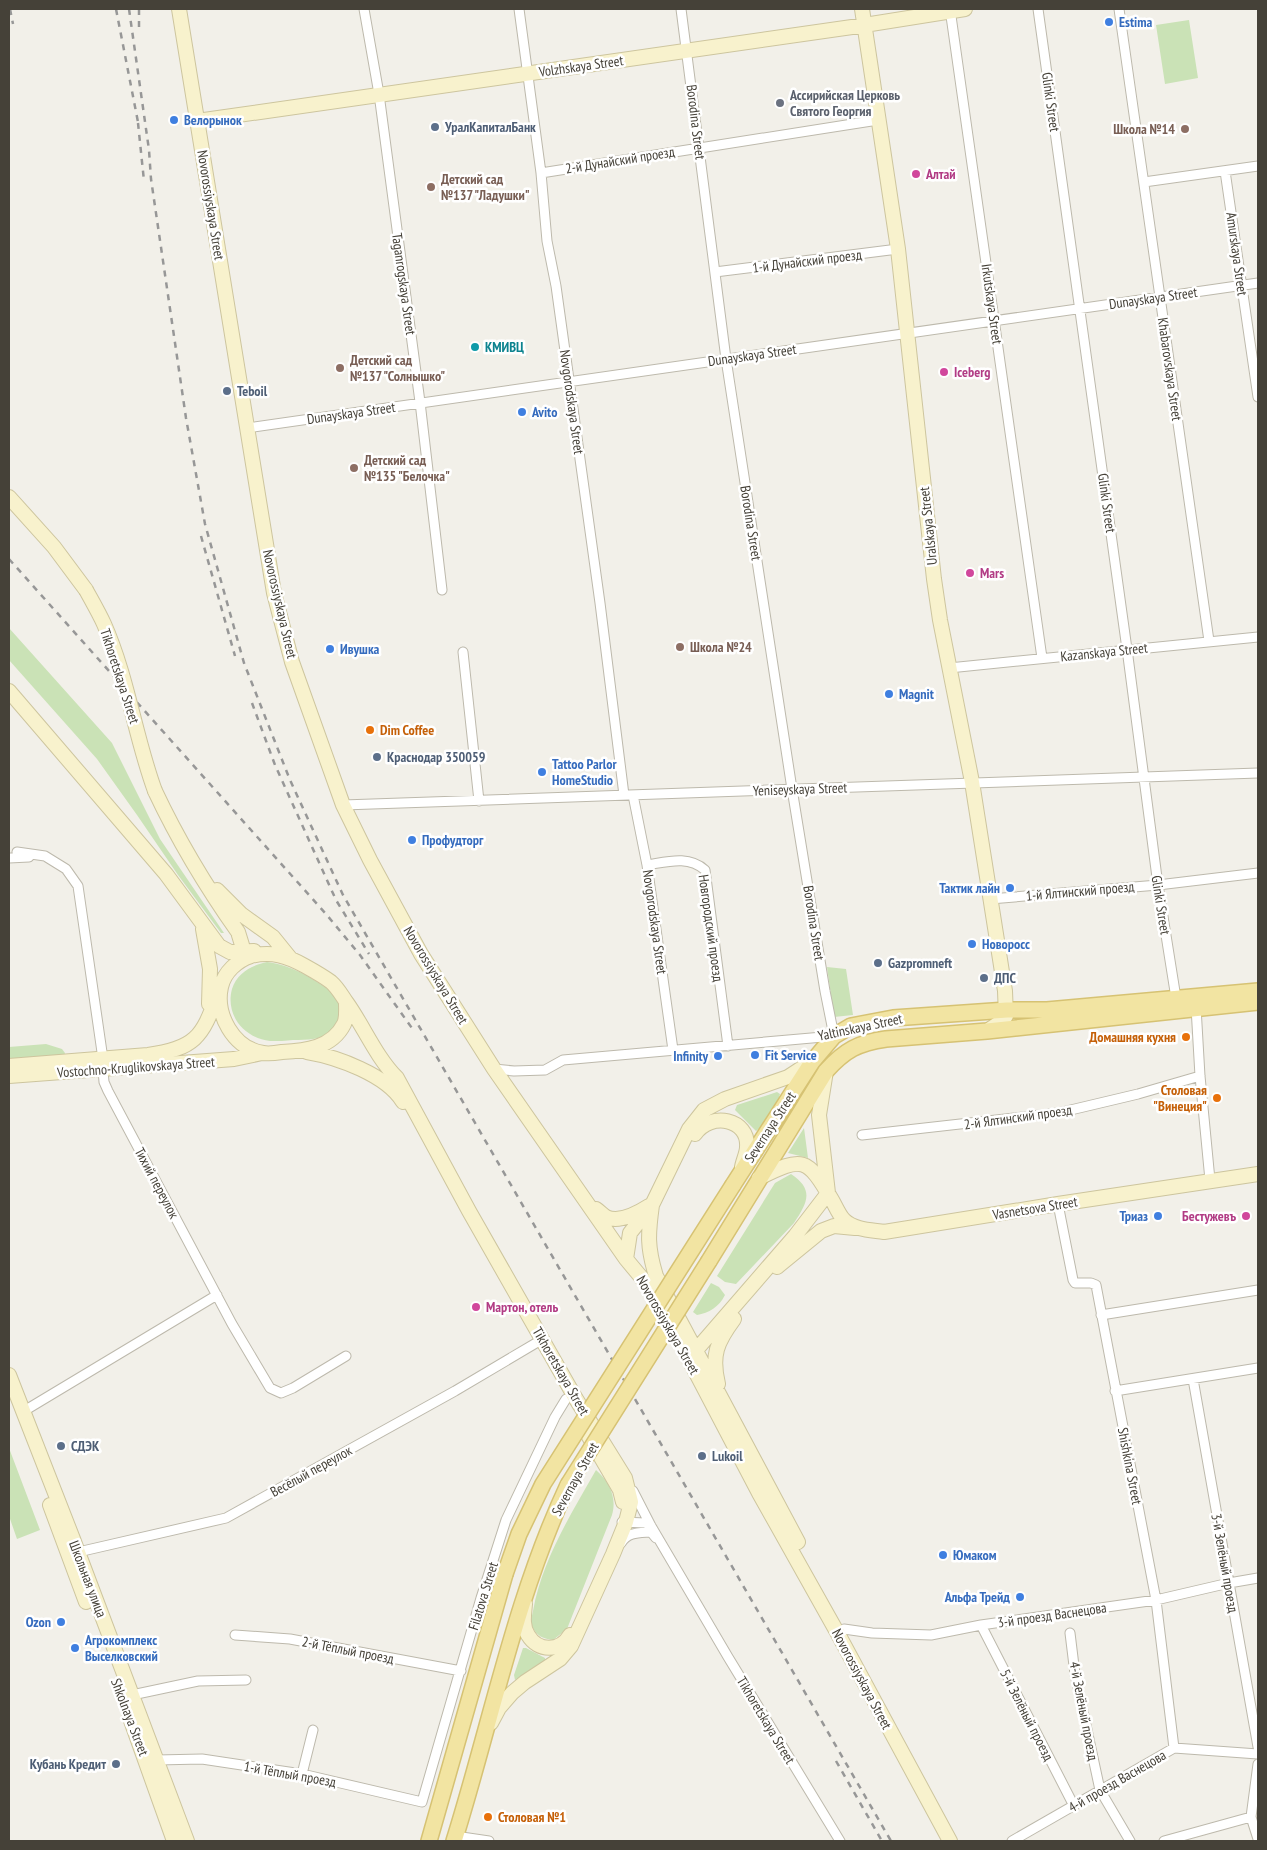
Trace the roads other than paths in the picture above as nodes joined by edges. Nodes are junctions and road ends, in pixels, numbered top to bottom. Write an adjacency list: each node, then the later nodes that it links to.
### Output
1 (179, 9): 15 (main road, Novorossiyskaya Street)
2 (364, 9): 13 (street, Taganrogskaya Street)
3 (519, 9): 12 (street, Novgorodskaya Street)
4 (681, 9): 11 (street, Borodina Street)
5 (862, 9): 10 (main road, Uralskaya Street)
6 (965, 9): 9 (main road, Volzhskaya Street)
7 (1038, 9): 26 (street, Glinki Street)
8 (1119, 9): 20 (street, Khabarovskaya Street)
9 (950, 10): 10 (main road, Volzhskaya Street); 27 (street, Irkutskaya Street)
10 (864, 25): 11 (main road, Volzhskaya Street); 14 (main road, Uralskaya Street)
11 (687, 50): 12 (main road, Volzhskaya Street); 16 (street, Borodina Street)
12 (527, 74): 13 (main road, Volzhskaya Street); 19 (street, Novgorodskaya Street)
13 (379, 94): 15 (main road, Volzhskaya Street); 32 (street, Taganrogskaya Street)
14 (878, 120): 16 (street, 2-й Дунайский проезд); 21 (main road, Uralskaya Street)
15 (197, 121): 33 (main road, Novorossiyskaya Street)
16 (700, 148): 19 (street, 2-й Дунайский проезд); 22 (street, Borodina Street)
17 (1258, 166): 18 (street)
18 (1225, 172): 20 (street); 24 (street, Amurskaya Street)
19 (541, 173): 30 (street, Novgorodskaya Street)
20 (1144, 182): 25 (street, Khabarovskaya Street)
21 (898, 249): 22 (street, 1-й Дунайский проезд); 28 (main road, Uralskaya Street)
22 (715, 272): 29 (street, Borodina Street)
23 (1258, 283): 24 (street, Dunayskaya Street)
24 (1242, 285): 25 (street, Dunayskaya Street); 31 (street, Amurskaya Street)
25 (1160, 297): 26 (street, Dunayskaya Street); 37 (street, Khabarovskaya Street)
26 (1080, 308): 27 (street, Dunayskaya Street); 38 (street, Glinki Street)
27 (994, 321): 28 (street, Dunayskaya Street); 40 (street, Irkutskaya Street)
28 (908, 333): 29 (street, Dunayskaya Street); 41 (main road, Uralskaya Street)
29 (726, 359): 30 (street, Dunayskaya Street); 46 (street, Borodina Street)
30 (568, 382): 32 (street, Dunayskaya Street); 47 (street, Novgorodskaya Street)
31 (1258, 397)
32 (420, 402): 33 (street, Dunayskaya Street); 35 (street, Taganrogskaya Street)
33 (246, 428): 49 (main road, Novorossiyskaya Street)
34 (9, 497): 54 (main road, Tikhoretskaya Street, bridge)
35 (442, 590)
36 (1258, 637): 37 (street, Kazanskaya Street)
37 (1209, 641): 38 (street, Kazanskaya Street)
38 (1127, 649): 40 (street, Kazanskaya Street); 44 (street, Glinki Street)
39 (463, 652): 48 (street)
40 (1042, 658): 41 (street, Kazanskaya Street)
41 (949, 668): 45 (main road, Uralskaya Street)
42 (9, 692): 58 (main road)
43 (1258, 773): 44 (street, Yeniseyskaya Street)
44 (1144, 776): 45 (street, Yeniseyskaya Street); 56 (street, Glinki Street)
45 (972, 782): 46 (street, Yeniseyskaya Street); 57 (main road, Uralskaya Street)
46 (792, 789): 47 (street, Yeniseyskaya Street); 70 (street, Borodina Street)
47 (628, 795): 48 (street, Yeniseyskaya Street); 53 (street, Novgorodskaya Street)
48 (479, 801): 49 (street, Yeniseyskaya Street)
49 (343, 805): 79 (main road, Novorossiyskaya Street)
50 (17, 852): 51 (street)
51 (45, 856): 52 (street); 77 (street, Тихий переулок)
52 (9, 858)
53 (647, 865): 71 (street, Новгородский проезд); 73 (street, Novgorodskaya Street)
54 (200, 873): 59 (main road, Tikhoretskaya Street); 60 (main road, Tikhoretskaya Street)
55 (1258, 873): 56 (street, 1-й Ялтинский проезд)
56 (1158, 885): 57 (street, 1-й Ялтинский проезд); 63 (street, Glinki Street)
57 (990, 899): 67 (main road, Uralskaya Street)
58 (200, 923): 60 (main road); 61 (main road); 68 (main road)
59 (284, 956): 60 (main road); 64 (main road)
60 (238, 958): 61 (main road)
61 (223, 980): 68 (main road, Vostochno-Kruglikovskaya Street); 75 (main road)
62 (1258, 990): 63 (main road, Yaltinskaya Street)
63 (1176, 998): 67 (main road, Yaltinskaya Street)
64 (346, 1002): 74 (main road); 112 (main road, Tikhoretskaya Street)
65 (1258, 1002): 66 (main road, Yaltinskaya Street)
66 (1196, 1007): 69 (main road, Yaltinskaya Street); 82 (street)
67 (1007, 1010): 69 (main road); 70 (main road, Yaltinskaya Street)
68 (207, 1020): 77 (main road, Vostochno-Kruglikovskaya Street)
69 (987, 1031): 72 (main road, Yaltinskaya Street)
70 (834, 1036): 71 (street, Yaltinskaya Street); 76 (main road, Severnaya Street)
71 (728, 1046): 73 (street, Yaltinskaya Street)
72 (855, 1046): 80 (main road, Severnaya Street)
73 (673, 1050): 79 (street, Yaltinskaya Street)
74 (306, 1051): 75 (main road); 101 (main road, Tikhoretskaya Street)
75 (262, 1053): 77 (main road, Vostochno-Kruglikovskaya Street)
76 (812, 1062): 84 (main road, Severnaya Street); 86 (main road, Severnaya Street)
77 (103, 1064): 78 (main road, Vostochno-Kruglikovskaya Street); 81 (main road, Vostochno-Kruglikovskaya Street); 97 (street, Тихий переулок)
78 (9, 1066)
79 (494, 1070): 90 (main road, Novorossiyskaya Street)
80 (826, 1071): 87 (main road, Severnaya Street); 89 (main road)
81 (9, 1076)
82 (1200, 1076): 83 (street, 2-й Ялтинский проезд); 88 (street)
83 (862, 1135)
84 (740, 1174): 86 (main road); 145 (main road, Severnaya Street, bridge)
85 (1258, 1174): 88 (main road, Vasnetsova Street)
86 (666, 1178): 91 (main road, Severnaya Street)
87 (759, 1178): 89 (main road, Severnaya Street); 120 (main road, Severnaya Street, bridge)
88 (1210, 1180): 92 (main road, Vasnetsova Street)
89 (828, 1193): 93 (main road); 95 (main road)
90 (588, 1202): 91 (main road); 94 (main road, Novorossiyskaya Street)
91 (652, 1204): 94 (main road, Severnaya Street); 99 (main road, Severnaya Street)
92 (1058, 1204): 93 (main road, Vasnetsova Street); 100 (street, Shishkina Street)
93 (860, 1229): 95 (main road, Vasnetsova Street)
94 (626, 1259): 102 (main road, Novorossiyskaya Street)
95 (760, 1277): 98 (main road)
96 (1258, 1290): 100 (street)
97 (217, 1295): 103 (street, Тихий переулок); 111 (street)
98 (741, 1299): 102 (main road); 110 (main road)
99 (673, 1309): 102 (main road, Novorossiyskaya Street)
100 (1100, 1315): 107 (street, Shishkina Street)
101 (536, 1343): 109 (main road, Tikhoretskaya Street); 116 (street, Весёлый переулок)
102 (692, 1355): 110 (main road, Novorossiyskaya Street); 123 (main road, Novorossiyskaya Street)
103 (346, 1356)
104 (1258, 1368): 106 (street)
105 (9, 1375): 111 (main road, Школьная улица)
106 (1194, 1379): 107 (street); 119 (street, 3-й Зелёный проезд)
107 (1115, 1391): 121 (street, Shishkina Street)
108 (9, 1397): 116 (main road, Shkolnaya Street)
109 (566, 1399): 112 (main road, Tikhoretskaya Street); 126 (street, Filatova Street)
110 (722, 1401): 123 (main road, Novorossiyskaya Street)
111 (24, 1411): 116 (main road, Школьная улица)
112 (623, 1484): 113 (main road); 114 (main road); 115 (street, Tikhoretskaya Street)
113 (632, 1504): 114 (main road); 115 (street)
114 (623, 1522): 115 (street); 117 (main road); 120 (main road)
115 (651, 1529): 117 (street); 147 (street, Tikhoretskaya Street)
116 (73, 1553): 128 (main road, Школьная улица); 143 (main road, Shkolnaya Street)
117 (613, 1554): 130 (main road)
118 (1258, 1578): 119 (street, 3-й проезд Васнецова)
119 (1229, 1583): 121 (street, 3-й проезд Васнецова); 131 (street, 3-й Зелёный проезд)
120 (526, 1592): 130 (main road, Severnaya Street)
121 (1156, 1600): 122 (street, 3-й проезд Васнецова); 132 (street, Shishkina Street)
122 (981, 1625): 123 (street, 3-й проезд Васнецова); 139 (street, 5-й Зелёный проезд)
123 (841, 1630): 148 (main road, Novorossiyskaya Street); 149 (main road, Novorossiyskaya Street)
124 (1070, 1633): 137 (street, 4-й Зелёный проезд)
125 (235, 1635): 126 (street, 2-й Тёплый проезд)
126 (461, 1671): 138 (street, Filatova Street)
127 (246, 1680): 128 (street)
128 (132, 1695): 134 (main road, Школьная улица)
129 (313, 1730): 136 (street)
130 (485, 1733): 142 (main road, Severnaya Street)
131 (1258, 1746)
132 (1174, 1748): 133 (street, 4-й проезд Васнецова); 137 (street, 4-й проезд Васнецова)
133 (1258, 1754)
134 (157, 1760): 136 (street, 1-й Тёплый проезд); 144 (main road, Школьная улица)
135 (1258, 1764): 140 (street)
136 (302, 1774): 138 (street, 1-й Тёплый проезд)
137 (1100, 1790): 139 (street, 4-й проезд Васнецова); 151 (street, 4-й Зелёный проезд)
138 (422, 1802)
139 (1074, 1806): 150 (street, 4-й проезд Васнецова)
140 (1251, 1817): 141 (street); 152 (street)
141 (1258, 1838)
142 (454, 1839): 146 (street)
143 (174, 1841)
144 (187, 1841)
145 (429, 1841)
146 (489, 1841)
147 (840, 1841)
148 (950, 1841)
149 (960, 1841)
150 (1012, 1841)
151 (1130, 1841)
152 (1164, 1841)

